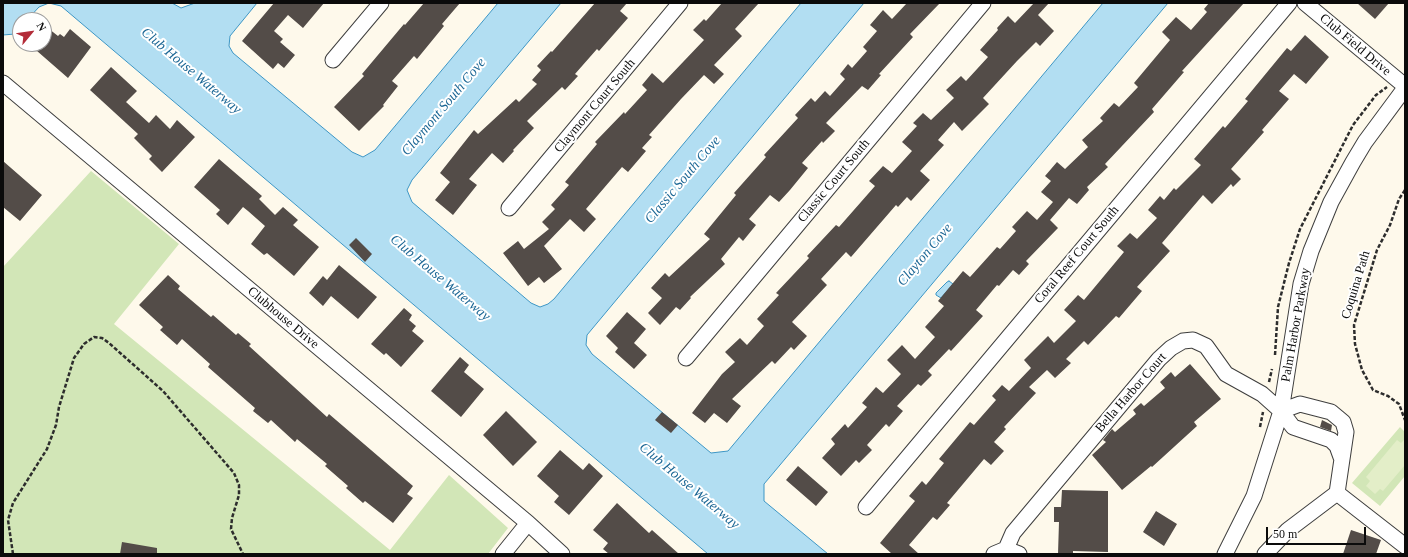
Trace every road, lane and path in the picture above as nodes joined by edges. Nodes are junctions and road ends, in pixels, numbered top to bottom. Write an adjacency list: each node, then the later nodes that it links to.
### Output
1 (381, 3): 6 (street)
2 (680, 3): 10 (street, Claymont Court South)
3 (983, 3): 11 (street, Classic Court South)
4 (1289, 3): 18 (street, Coral Reef Court South)
5 (1306, 3): 8 (street, Club Field Drive)
6 (334, 60)
7 (3, 83): 19 (street, Clubhouse Drive)
8 (1405, 87): 12 (street, Palm Harbor Parkway)
9 (1405, 190): 14 (path, Coquina Path)
10 (509, 208)
11 (686, 358)
12 (1281, 411): 16 (street); 16 (street); 21 (street, Bella Harbor Court); 26 (street, Palm Harbor Parkway)
13 (1263, 414): 15 (path)
14 (1405, 420)
15 (1258, 434)
16 (1342, 457): 17 (street)
17 (1337, 493): 20 (street); 27 (street)
18 (866, 507)
19 (528, 523): 24 (street); 25 (street, Clubhouse Drive)
20 (1405, 546)
21 (1006, 552)
22 (13, 554): 23 (path)
23 (242, 554)
24 (503, 554)
25 (562, 554)
26 (1225, 554)
27 (1265, 554)

